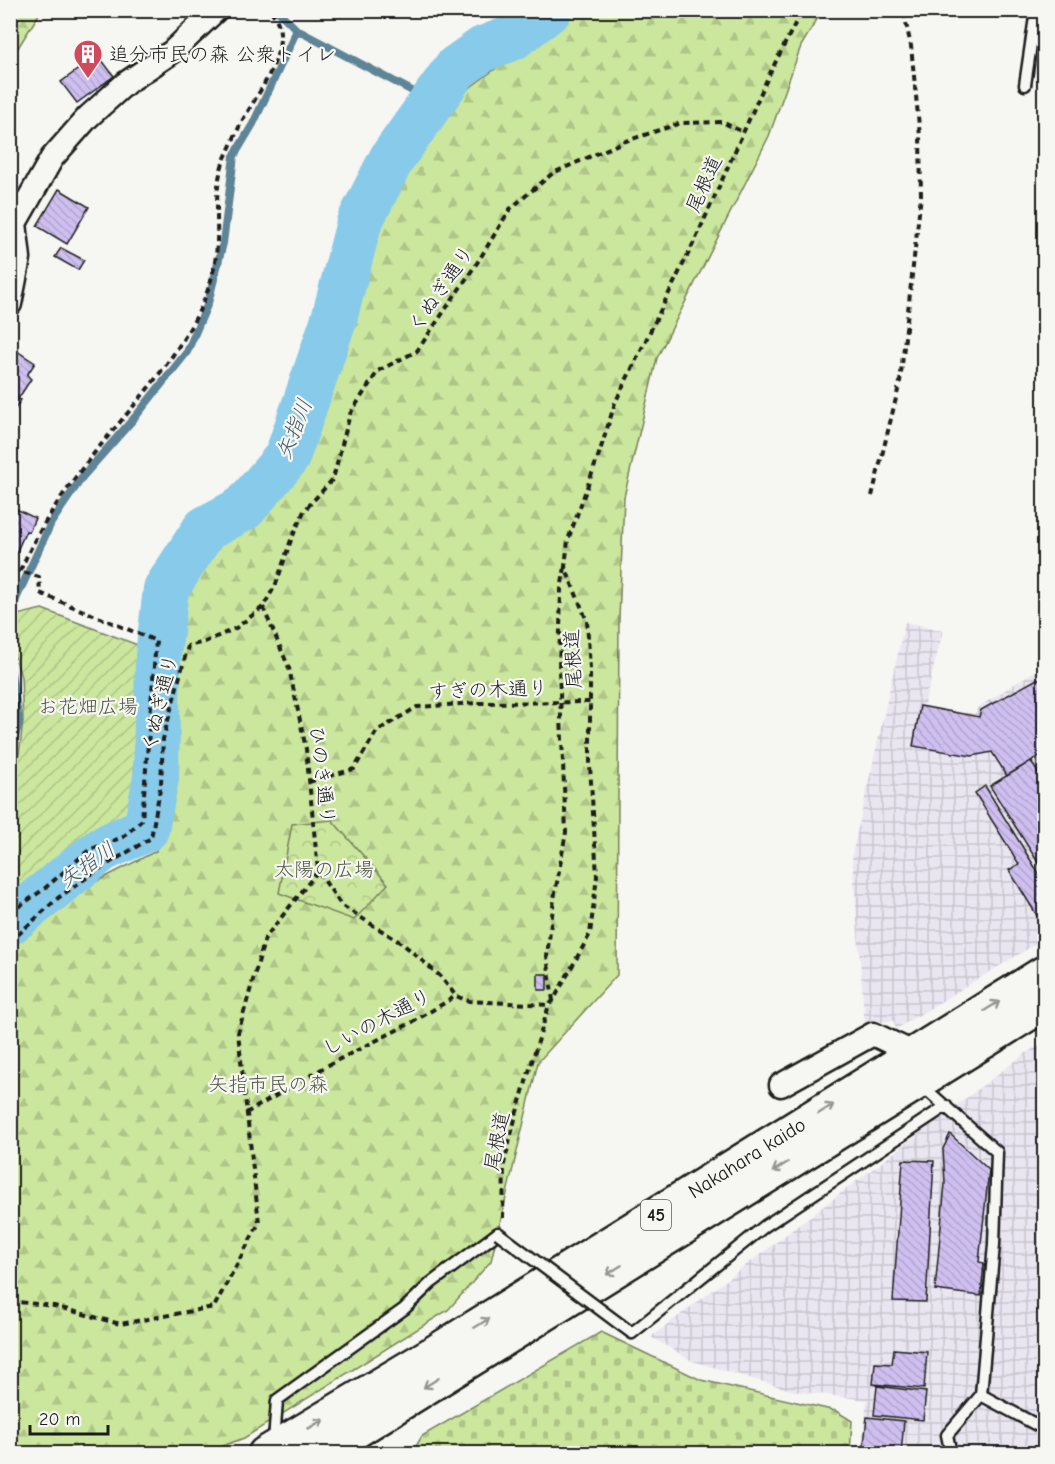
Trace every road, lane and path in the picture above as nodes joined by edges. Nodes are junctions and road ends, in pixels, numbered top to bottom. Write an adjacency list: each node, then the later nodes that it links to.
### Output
1 (216, 10): 8 (street)
2 (270, 10): 16 (path)
3 (802, 10): 7 (path, 尾根道)
4 (903, 10): 9 (path)
5 (1036, 10): 6 (lane)
6 (1025, 85)
7 (743, 132): 10 (path, 尾根道); 11 (path, くぬぎ通り)
8 (10, 304)
9 (872, 496)
10 (565, 567): 12 (path, 尾根道); 13 (path)
11 (263, 607): 14 (path, ひのき通り); 17 (path, くぬぎ通り)
12 (590, 702): 13 (path, すぎの木通り); 20 (path, 尾根道)
13 (561, 703): 14 (path, すぎの木通り); 20 (path)
14 (309, 782): 15 (path, ひのき通り)
15 (318, 871): 19 (path, ひのき通り); 26 (path)
16 (10, 913)
17 (10, 942)
18 (1044, 973): 23 (main road, Nakahara kaido / 45, one-way to 18)
19 (456, 996): 22 (path, しいの木通り); 26 (path, しいの木通り)
20 (554, 1000): 22 (path, 尾根道)
21 (1044, 1004): 23 (main road, Nakahara kaido / 45)
22 (549, 1005): 27 (path, 尾根道)
23 (916, 1068): 24 (street); 25 (lane); 31 (main road, Nakahara kaido / 45, one-way to 23); 32 (main road, Nakahara kaido / 45, one-way to 32)
24 (781, 1085)
25 (946, 1107): 27 (lane, bridge); 29 (lane)
26 (246, 1113): 28 (path)
27 (498, 1233): 31 (lane)
28 (10, 1301)
29 (981, 1395): 30 (lane); 33 (lane)
30 (1044, 1429)
31 (269, 1451)
32 (319, 1454)
33 (951, 1454)

